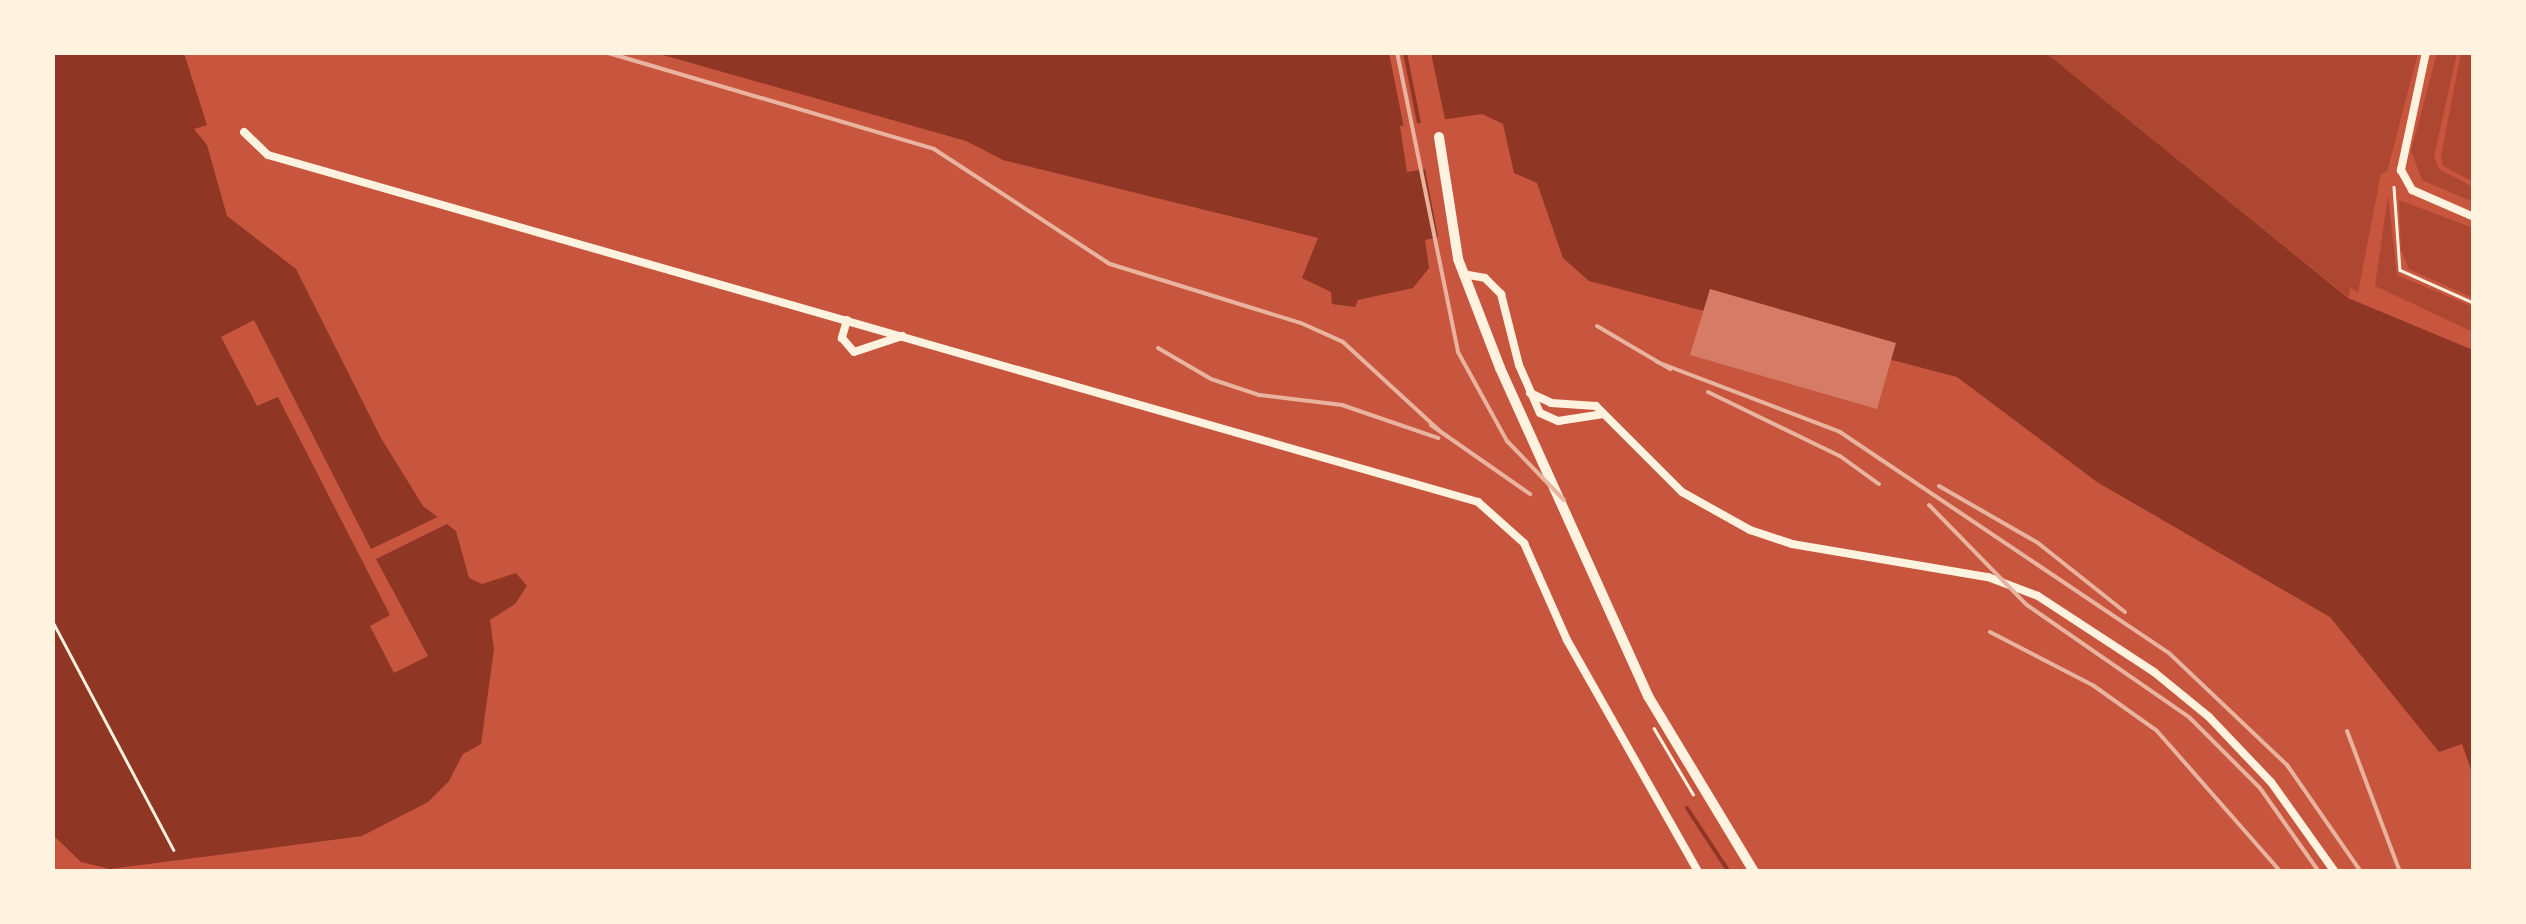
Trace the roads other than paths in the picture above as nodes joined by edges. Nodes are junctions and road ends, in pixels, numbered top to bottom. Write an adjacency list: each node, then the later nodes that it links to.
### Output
1 (2426, 52): 4 (street)
2 (244, 132): 6 (street)
3 (1439, 137): 5 (main road)
4 (2474, 217)
5 (1463, 274): 8 (street); 11 (main road)
6 (847, 320): 7 (street); 7 (street)
7 (904, 335): 10 (street)
8 (1530, 393): 9 (street); 9 (street)
9 (1603, 414): 12 (street)
10 (1698, 872)
11 (1754, 872)
12 (2334, 872)

